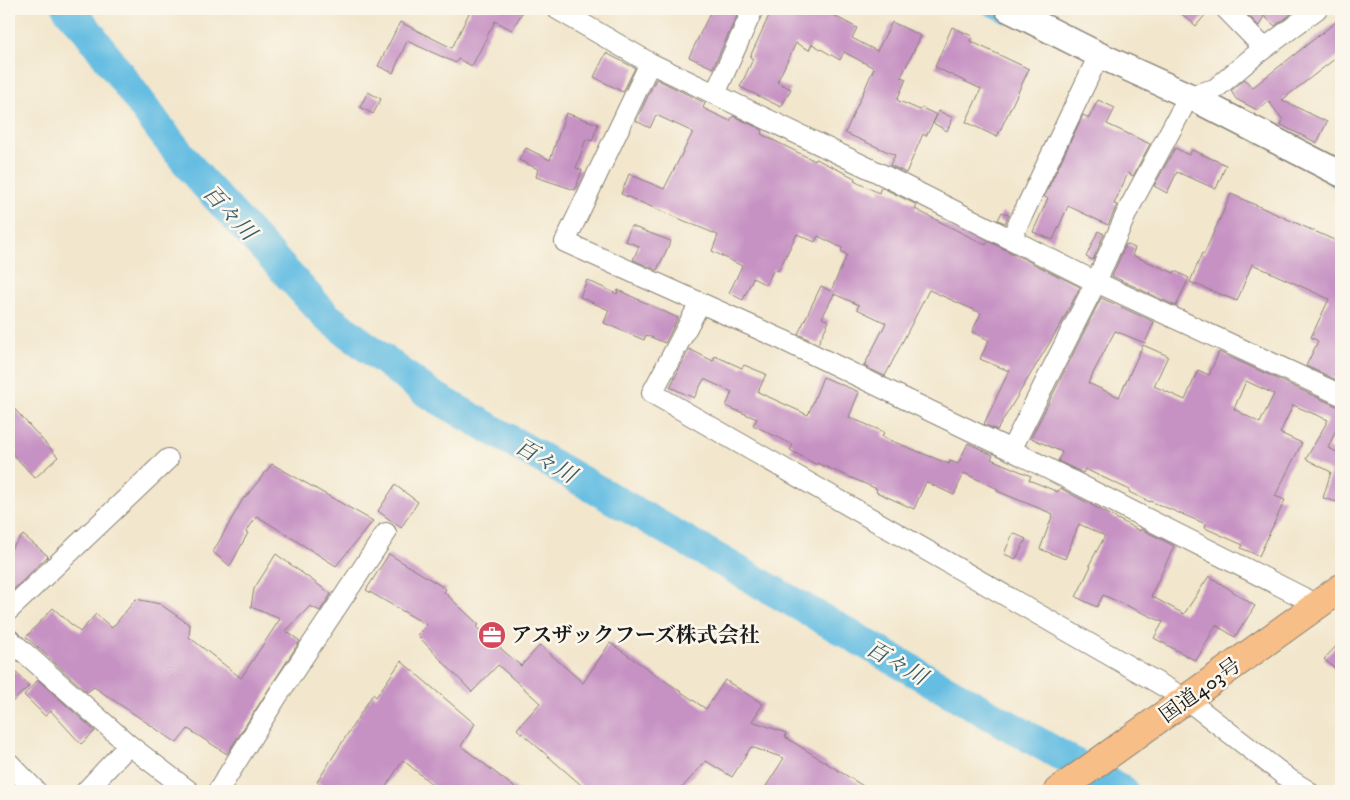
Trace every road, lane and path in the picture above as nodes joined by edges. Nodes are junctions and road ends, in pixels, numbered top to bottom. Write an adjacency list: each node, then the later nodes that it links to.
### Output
1 (557, 9): 8 (street)
2 (754, 9): 9 (street)
3 (1008, 9): 7 (street)
4 (1226, 9): 6 (street)
5 (1316, 9): 6 (street)
6 (1264, 48): 10 (street)
7 (1098, 55): 10 (street); 12 (street)
8 (650, 63): 9 (street); 14 (street)
9 (715, 94): 12 (street)
10 (1189, 96): 11 (street); 13 (street)
11 (1341, 174)
12 (1011, 239): 13 (street)
13 (1096, 282): 15 (street); 16 (street)
14 (700, 303): 16 (street); 23 (street)
15 (1341, 395)
16 (1011, 450): 20 (street)
17 (168, 459): 21 (street)
18 (386, 533): 29 (street)
19 (1341, 588): 20 (highway, 国道403号)
20 (1318, 605): 23 (highway, 国道403号)
21 (9, 610)
22 (9, 639): 24 (street)
23 (1182, 703): 30 (highway, 国道403号); 31 (street)
24 (129, 744): 27 (street); 28 (street)
25 (9, 763): 26 (street)
26 (36, 791)
27 (86, 791)
28 (189, 791)
29 (218, 791)
30 (1058, 791)
31 (1308, 791)

